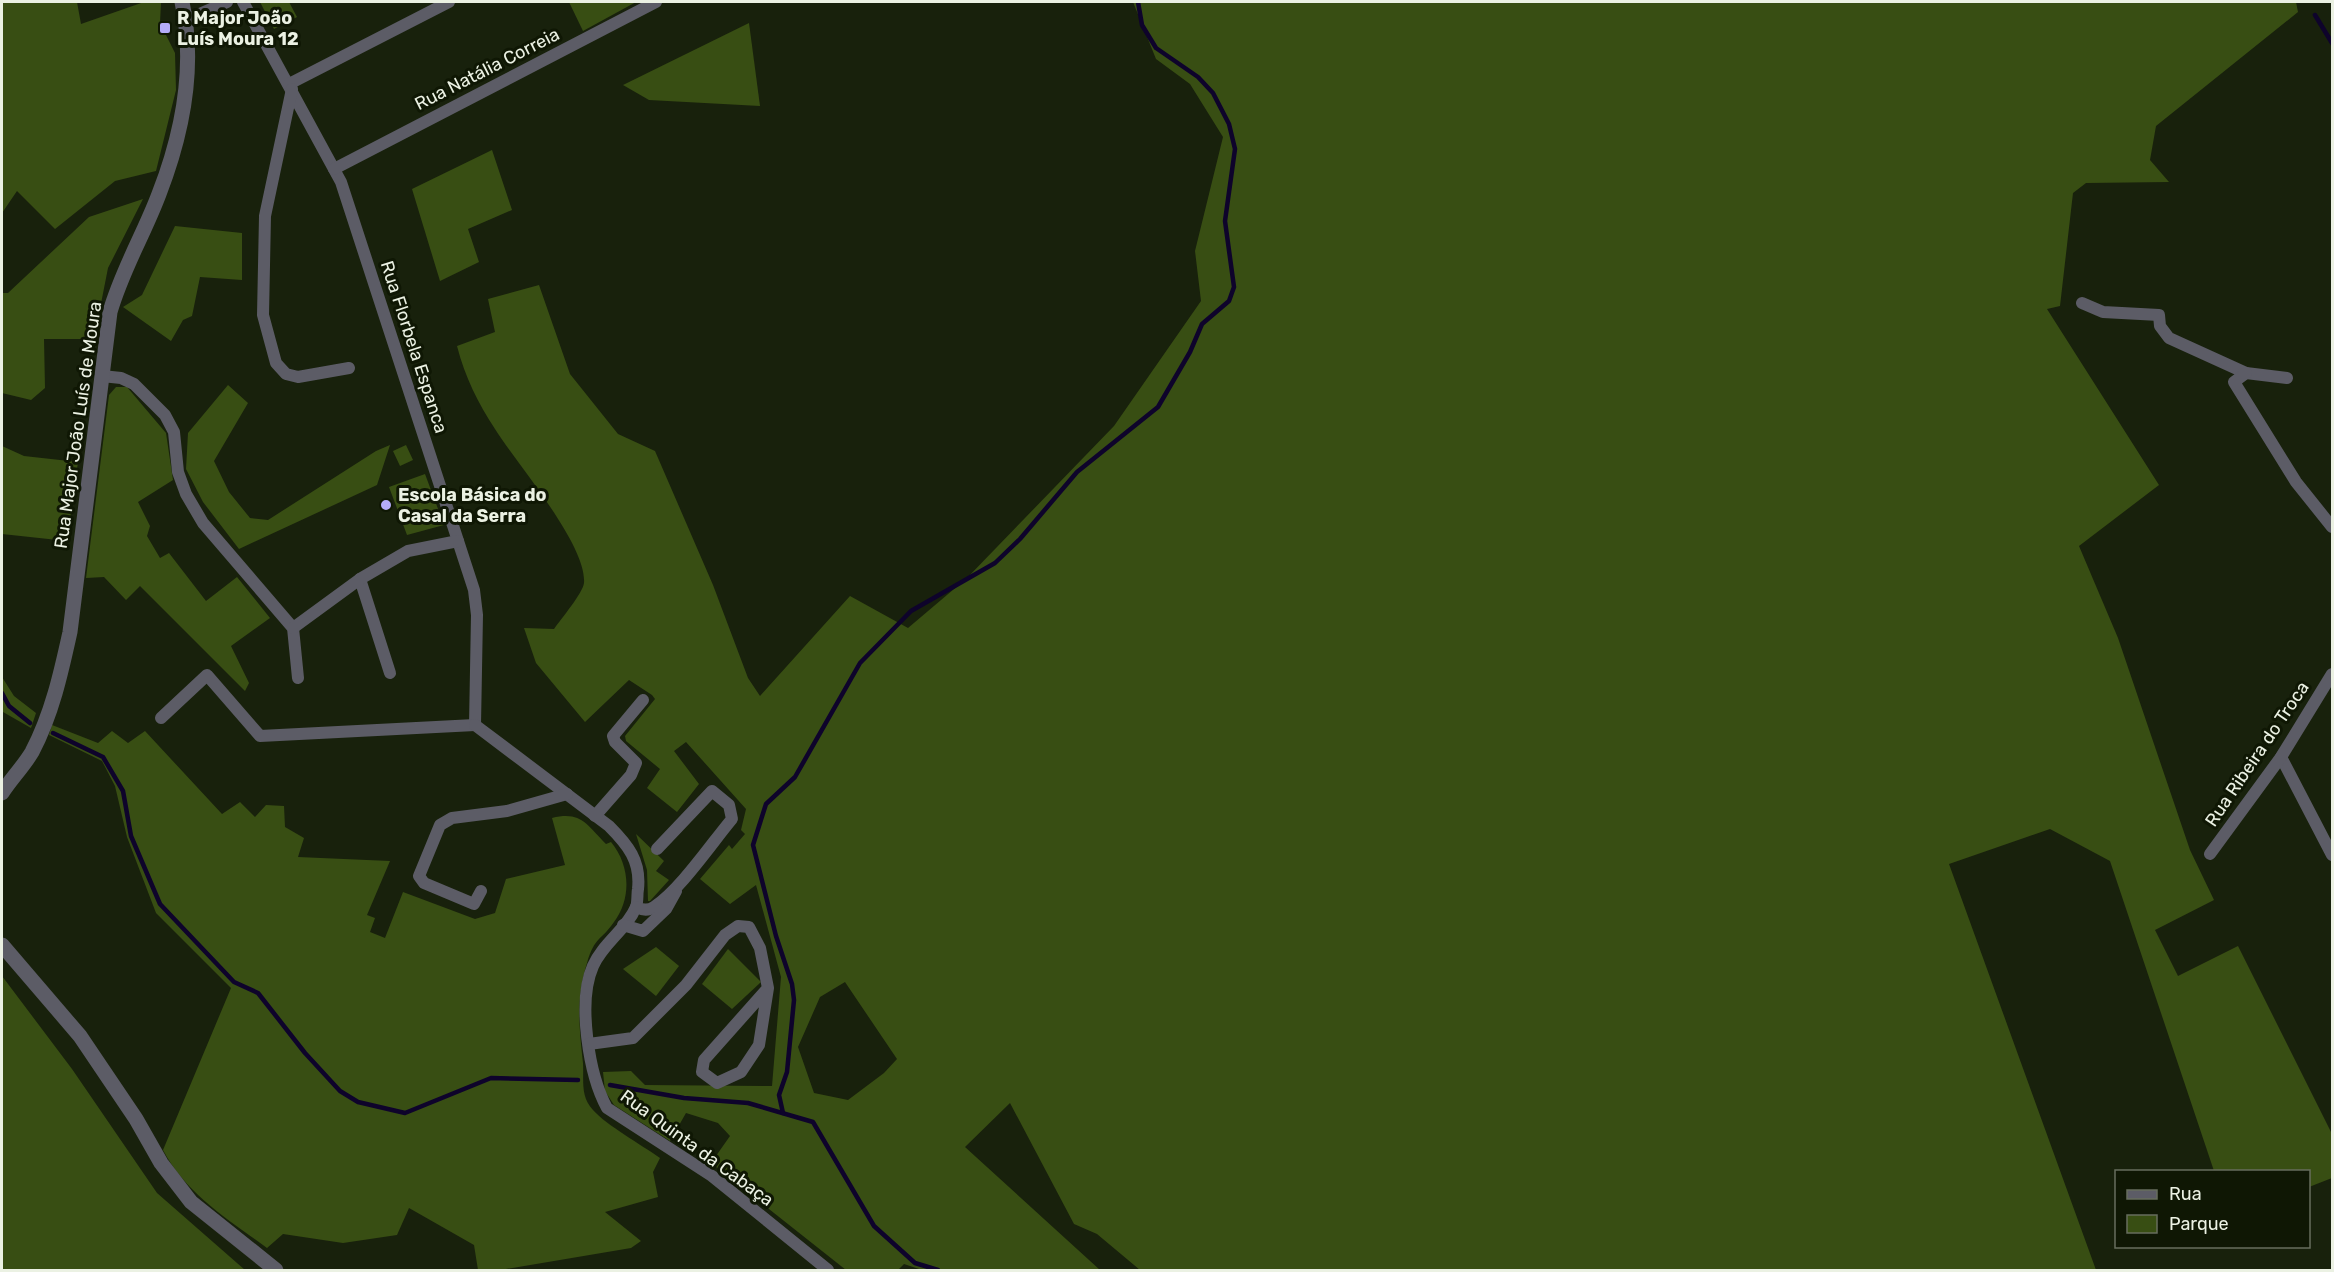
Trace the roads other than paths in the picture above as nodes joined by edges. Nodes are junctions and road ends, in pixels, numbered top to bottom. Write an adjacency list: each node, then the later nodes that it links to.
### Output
1 (182, 2): 6 (street, Rua Major João Luís de Moura)
2 (227, 2): 6 (street)
3 (243, 2): 7 (street, Rua Florbela Espanca)
4 (449, 2): 7 (street)
5 (656, 2): 8 (street, Rua Natália Correia)
6 (186, 20): 12 (street, Rua Major João Luís de Moura)
7 (291, 87): 8 (street, Rua Florbela Espanca); 10 (street)
8 (334, 169): 15 (street, Rua Florbela Espanca)
9 (2082, 303): 11 (street)
10 (349, 368)
11 (2246, 373): 13 (street); 14 (street)
12 (102, 376): 17 (street); 25 (street, Rua Major João Luís de Moura)
13 (2287, 378)
14 (2332, 527)
15 (458, 541): 16 (street); 23 (street, Rua Florbela Espanca)
16 (360, 579): 17 (street); 18 (street)
17 (293, 628): 20 (street)
18 (390, 674)
19 (2332, 674): 24 (street, Rua Ribeira do Troca)
20 (298, 678)
21 (643, 700): 27 (street)
22 (161, 718): 23 (street)
23 (475, 725): 26 (street)
24 (2281, 757): 29 (street, Rua Ribeira do Troca); 30 (street)
25 (4, 787)
26 (567, 794): 27 (street); 32 (street)
27 (595, 816): 33 (street)
28 (657, 849): 31 (street)
29 (2210, 854)
30 (2332, 855)
31 (686, 874): 33 (street); 34 (street)
32 (481, 891)
33 (636, 907): 34 (street, Rua Quinta da Cabaça)
34 (623, 925): 37 (street, Rua Quinta da Cabaça)
35 (2, 945): 38 (street)
36 (768, 988): 36 (street); 37 (street)
37 (589, 1044): 39 (street, Rua Quinta da Cabaça)
38 (276, 1270)
39 (828, 1270)

